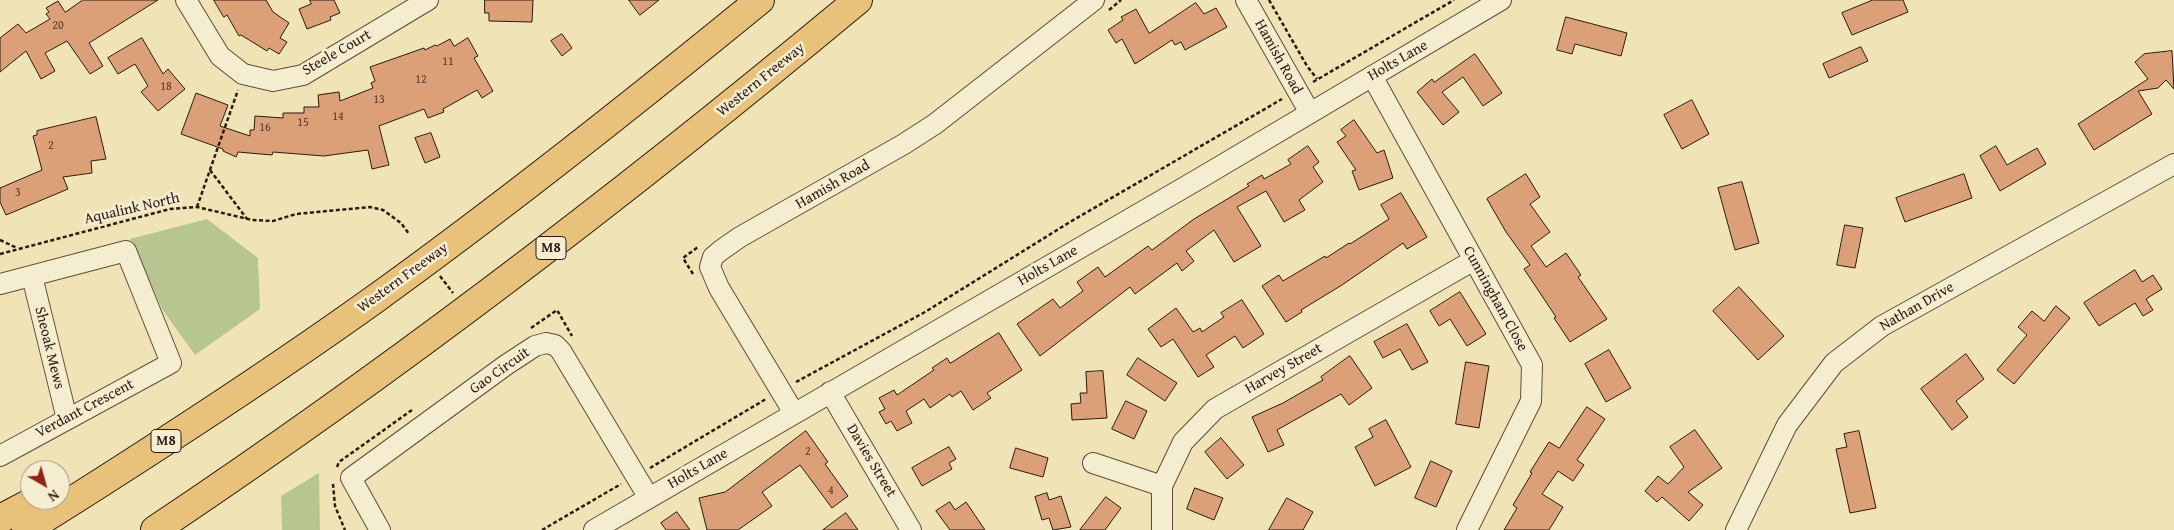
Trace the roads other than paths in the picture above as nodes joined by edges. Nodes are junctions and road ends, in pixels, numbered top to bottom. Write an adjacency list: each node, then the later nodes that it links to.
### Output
1 (186, 0): 2 (street, Steele Court)
2 (428, 0)
3 (760, 0): 14 (highway, Western Freeway / M8)
4 (858, 0): 20 (highway, Western Freeway / M8)
5 (1094, 0): 16 (street, Hamish Road)
6 (1246, 0): 9 (street, Hamish Road)
7 (1500, 0): 8 (street, Holts Lane)
8 (1372, 76): 9 (street, Holts Lane); 11 (street, Cunningham Close)
9 (1310, 113): 15 (street, Holts Lane)
10 (2174, 164): 34 (street, Nathan Drive)
11 (1474, 260): 22 (street, Harvey Street); 33 (street, Cunningham Close)
12 (32, 276): 13 (street); 17 (street, Sheoak Mews); 17 (street, Verdant Crescent)
13 (0, 284)
14 (303, 349): 21 (highway); 26 (highway, Western Freeway / M8)
15 (830, 392): 16 (street, Holts Lane); 31 (street, Davies Street)
16 (794, 413): 23 (street, Holts Lane)
17 (67, 419): 18 (street, Verdant Crescent)
18 (0, 456)
19 (1093, 463): 22 (street)
20 (231, 479): 27 (highway, Western Freeway / M8); 28 (highway)
21 (70, 481)
22 (1162, 486): 32 (street, Harvey Street)
23 (649, 498): 29 (street, Gao Circuit); 30 (street, Holts Lane)
24 (20, 508): 25 (highway)
25 (0, 519)
26 (26, 530)
27 (155, 530)
28 (168, 530)
29 (380, 530)
30 (594, 530)
31 (911, 530)
32 (1162, 530)
33 (1467, 530)
34 (1736, 530)

